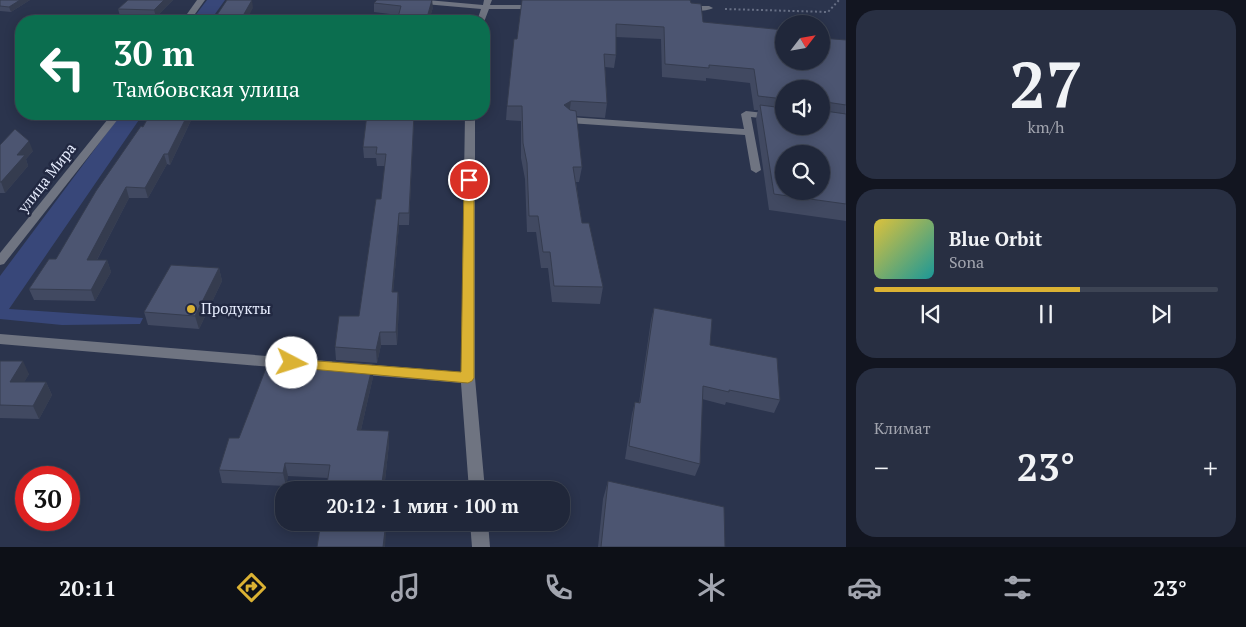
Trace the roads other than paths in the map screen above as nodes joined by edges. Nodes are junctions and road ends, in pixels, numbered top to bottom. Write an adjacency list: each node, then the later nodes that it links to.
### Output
1 (201, 0): 7 (street)
2 (402, 0): 3 (street)
3 (486, 4): 4 (street)
4 (543, 8)
5 (680, 8): 6 (street)
6 (709, 8)
7 (190, 15)
8 (775, 117): 12 (street)
9 (112, 120): 14 (street, улица Мира)
10 (470, 120): 16 (street)
11 (569, 120): 12 (street)
12 (749, 132): 13 (street)
13 (756, 170)
14 (0, 261)
15 (0, 339): 16 (street)
16 (468, 378): 17 (street)
17 (476, 481)
18 (480, 531): 19 (street)
19 (481, 547)

